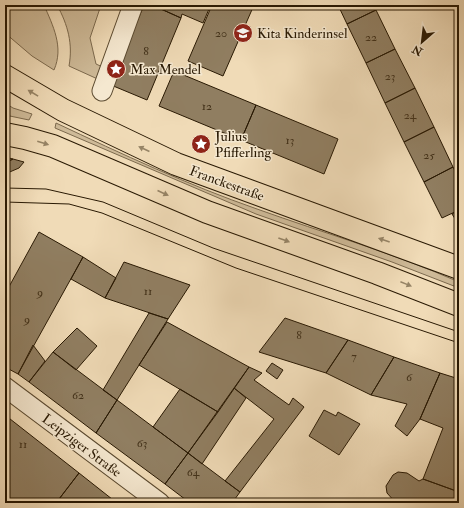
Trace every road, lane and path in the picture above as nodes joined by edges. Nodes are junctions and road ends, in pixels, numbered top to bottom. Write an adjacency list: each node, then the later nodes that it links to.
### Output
1 (134, 5): 3 (street)
2 (5, 76): 5 (main road, Franckestraße, one-way to 2)
3 (102, 91)
4 (5, 134): 6 (main road, one-way to 6)
5 (459, 268)
6 (459, 305)
7 (5, 387): 8 (street, Leipziger Straße)
8 (160, 503)

